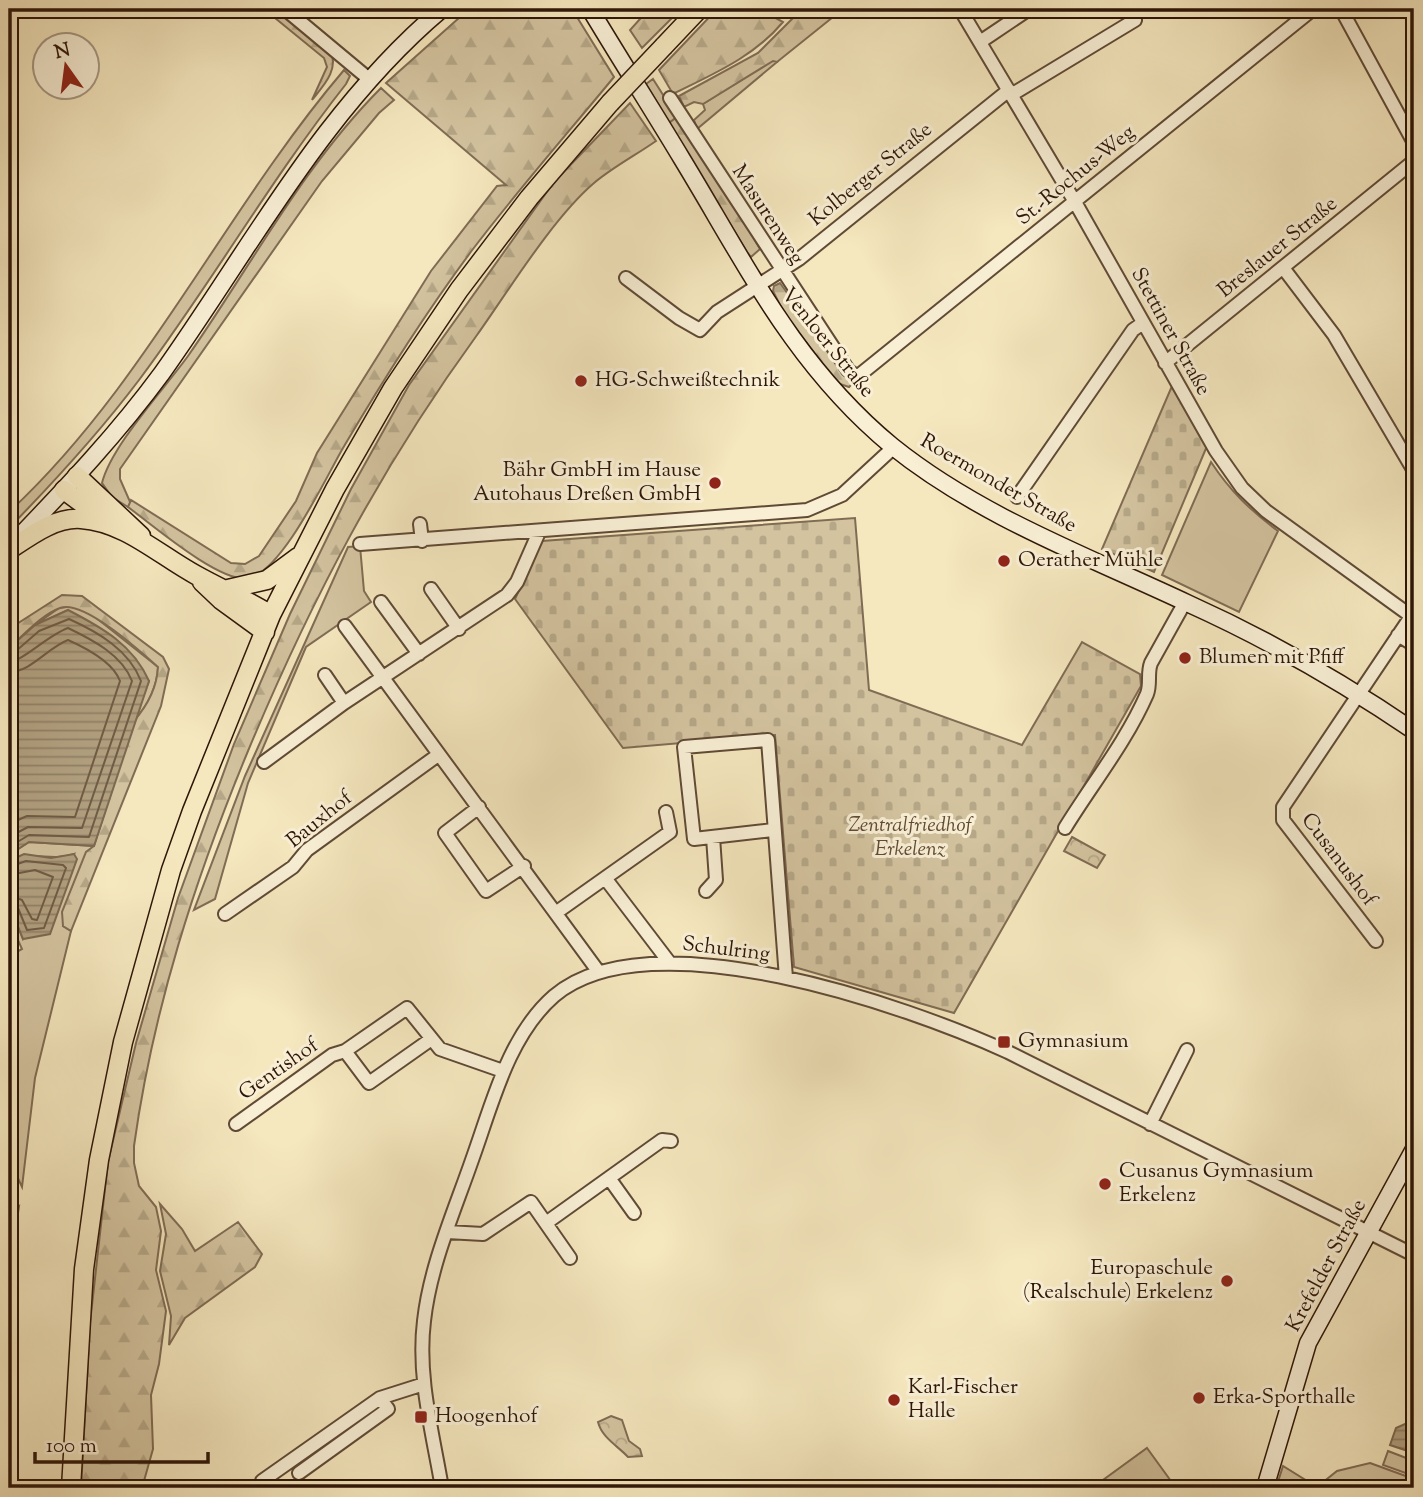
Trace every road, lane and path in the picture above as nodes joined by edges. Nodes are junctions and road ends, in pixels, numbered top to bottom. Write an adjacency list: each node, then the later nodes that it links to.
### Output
1 (285, 9): 11 (street)
2 (442, 9): 11 (main road)
3 (590, 9): 21 (main road)
4 (699, 9): 37 (main road, bridge)
5 (960, 9): 10 (street, Stettiner Straße)
6 (1030, 9): 10 (street)
7 (1313, 9): 17 (street, St.-Rochus-Weg)
8 (1341, 9): 14 (street)
9 (1135, 20): 12 (street, Kolberger Straße)
10 (979, 42): 12 (street, Stettiner Straße)
11 (369, 79): 27 (main road)
12 (1010, 92): 17 (street, Stettiner Straße); 19 (street, Kolberger Straße)
13 (670, 98): 19 (street, Masurenweg)
14 (1408, 119): 15 (street)
15 (1414, 143)
16 (1414, 160): 18 (street, Breslauer Straße)
17 (1075, 202): 22 (street, Stettiner Straße); 24 (street, St.-Rochus-Weg)
18 (1284, 269): 23 (street, Breslauer Straße); 26 (street)
19 (781, 272): 21 (street, Kolberger Straße); 24 (street, Masurenweg)
20 (626, 278): 21 (street, Venloer Straße)
21 (756, 288): 25 (main road, Venloer Straße)
22 (1143, 323): 23 (street, Stettiner Straße); 29 (street)
23 (1165, 363): 43 (street, Stettiner Straße)
24 (862, 372)
25 (894, 447): 32 (street, Roermonder Straße); 42 (main road, Roermonder Straße)
26 (1414, 471)
27 (77, 476): 28 (main road); 34 (main road)
28 (64, 490): 31 (main road); 36 (main road)
29 (1017, 497)
30 (420, 524): 33 (street)
31 (116, 529): 34 (main road); 36 (main road)
32 (539, 532): 33 (street, Roermonder Straße); 46 (street)
33 (422, 541): 35 (street, Roermonder Straße)
34 (145, 542): 38 (main road)
35 (360, 544)
36 (9, 549)
37 (303, 552): 39 (main road); 44 (main road)
38 (196, 575): 39 (main road); 44 (main road)
39 (228, 589): 44 (main road)
40 (431, 589): 46 (street)
41 (381, 602): 49 (street)
42 (1185, 602): 52 (main road, Roermonder Straße); 59 (street)
43 (1413, 614): 47 (street, Cusanushof)
44 (268, 623): 90 (main road)
45 (345, 626): 51 (street)
46 (459, 629): 49 (street)
47 (1398, 635): 48 (street); 52 (street, Cusanushof)
48 (1414, 645)
49 (419, 654): 51 (street)
50 (325, 675): 53 (street)
51 (383, 679): 53 (street); 55 (street)
52 (1359, 694): 54 (main road, Roermonder Straße); 67 (street, Cusanushof)
53 (344, 703): 56 (street)
54 (1414, 732)
55 (438, 755): 57 (street); 66 (street, Bauxhof)
56 (264, 762)
57 (479, 807): 62 (street); 62 (street)
58 (666, 812): 63 (street)
59 (1065, 828)
60 (773, 830): 61 (street); 61 (street); 70 (street)
61 (713, 837): 64 (street)
62 (524, 866): 65 (street)
63 (605, 878): 65 (street); 68 (street)
64 (706, 891)
65 (557, 912): 69 (street)
66 (225, 914)
67 (1376, 941)
68 (669, 962): 69 (street, Schulring); 70 (street, Schulring)
69 (598, 971): 74 (street, Schulring)
70 (786, 978): 76 (street, Schulring)
71 (429, 1040): 73 (street, Gentishof); 73 (street, Gentishof); 74 (street, Gentishof)
72 (1187, 1049): 76 (street)
73 (345, 1051): 75 (street, Gentishof)
74 (503, 1071): 83 (street, Schulring)
75 (236, 1124)
76 (1150, 1124): 82 (street, Schulring)
77 (671, 1141): 79 (street)
78 (1414, 1149): 82 (main road, Krefelder Straße)
79 (609, 1178): 80 (street); 81 (street)
80 (634, 1213)
81 (546, 1223): 83 (street); 85 (street)
82 (1368, 1231): 84 (street, Schulring); 92 (main road, Krefelder Straße)
83 (447, 1232): 86 (street, Schulring)
84 (1414, 1255)
85 (570, 1258)
86 (424, 1384): 87 (street); 91 (street, Schulring)
87 (380, 1398): 88 (street); 89 (street)
88 (299, 1473)
89 (262, 1481)
90 (71, 1488)
91 (442, 1488)
92 (1265, 1488)

